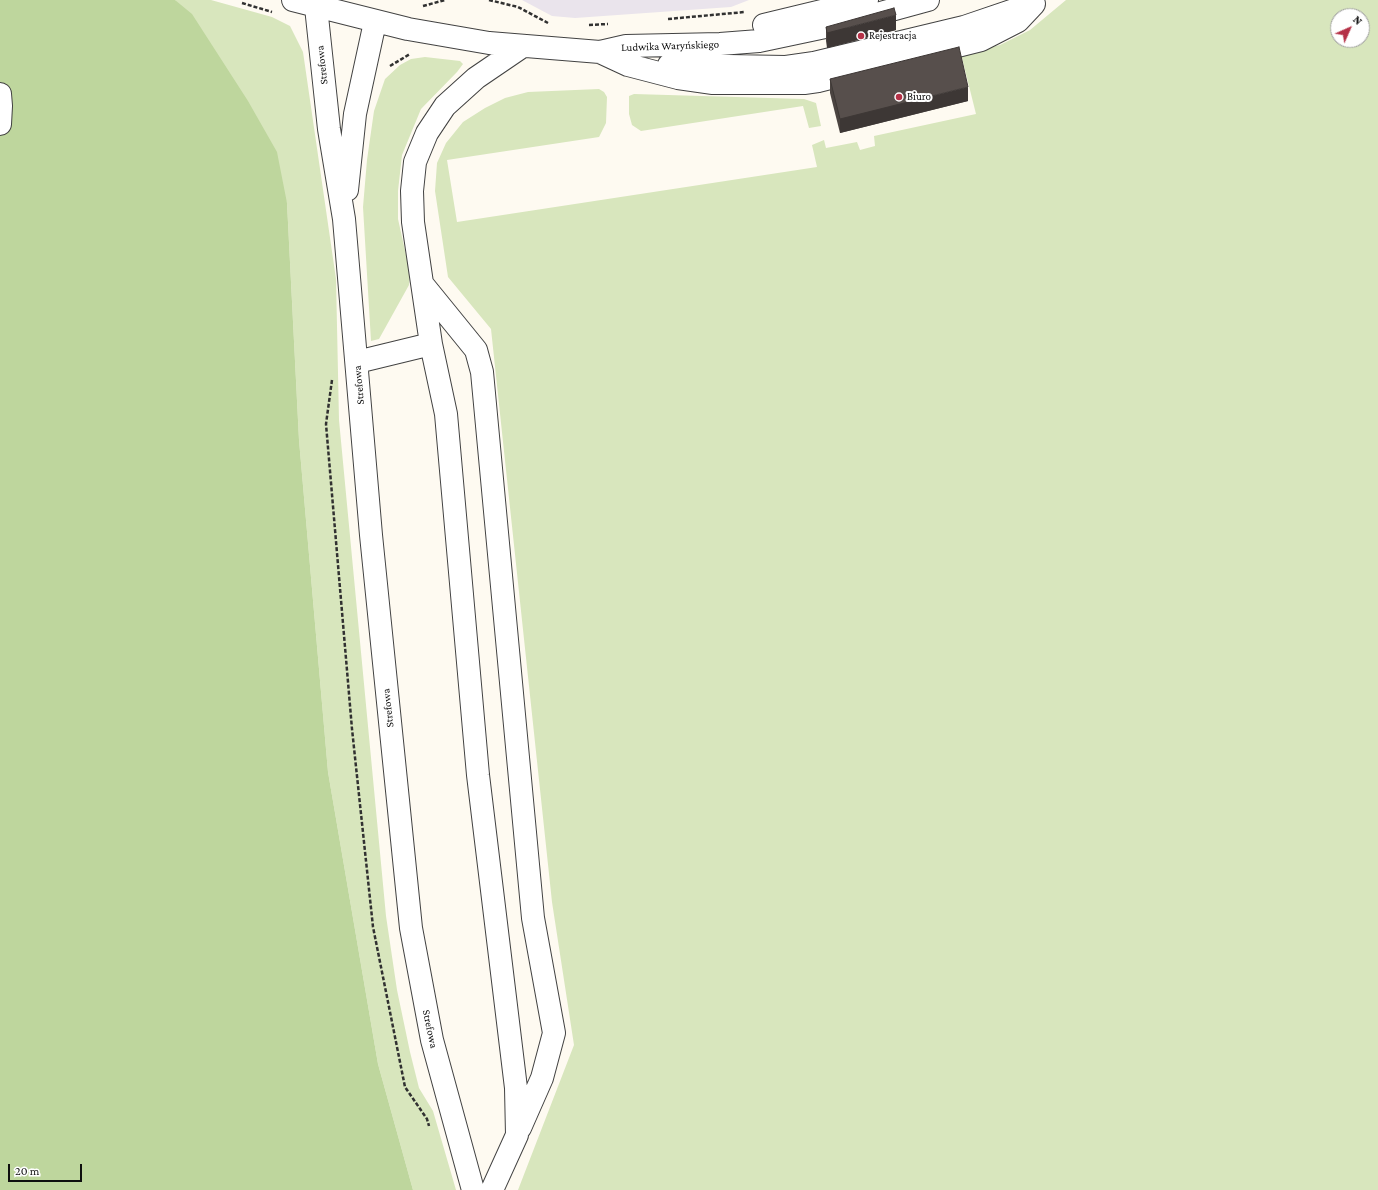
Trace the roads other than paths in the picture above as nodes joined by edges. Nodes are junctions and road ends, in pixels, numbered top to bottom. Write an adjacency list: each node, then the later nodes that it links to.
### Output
1 (867, 0): 8 (street)
2 (928, 0): 8 (street, Ludwika Waryńskiego)
3 (1036, 2): 8 (street)
4 (316, 6): 5 (street, Ludwika Waryńskiego); 6 (street, Ludwika Waryńskiego); 11 (street, Strefowa)
5 (285, 7)
6 (375, 22): 7 (street, Ludwika Waryńskiego); 11 (street, Strefowa)
7 (523, 46): 8 (street, Ludwika Waryńskiego); 12 (street)
8 (627, 55)
9 (0, 94): 10 (street)
10 (0, 124)
11 (344, 219): 14 (street, Strefowa)
12 (424, 286): 13 (street); 15 (street)
13 (431, 344): 14 (street); 15 (street)
14 (357, 362): 16 (street, Strefowa)
15 (517, 1135): 17 (street)
16 (473, 1190)
17 (492, 1190)

